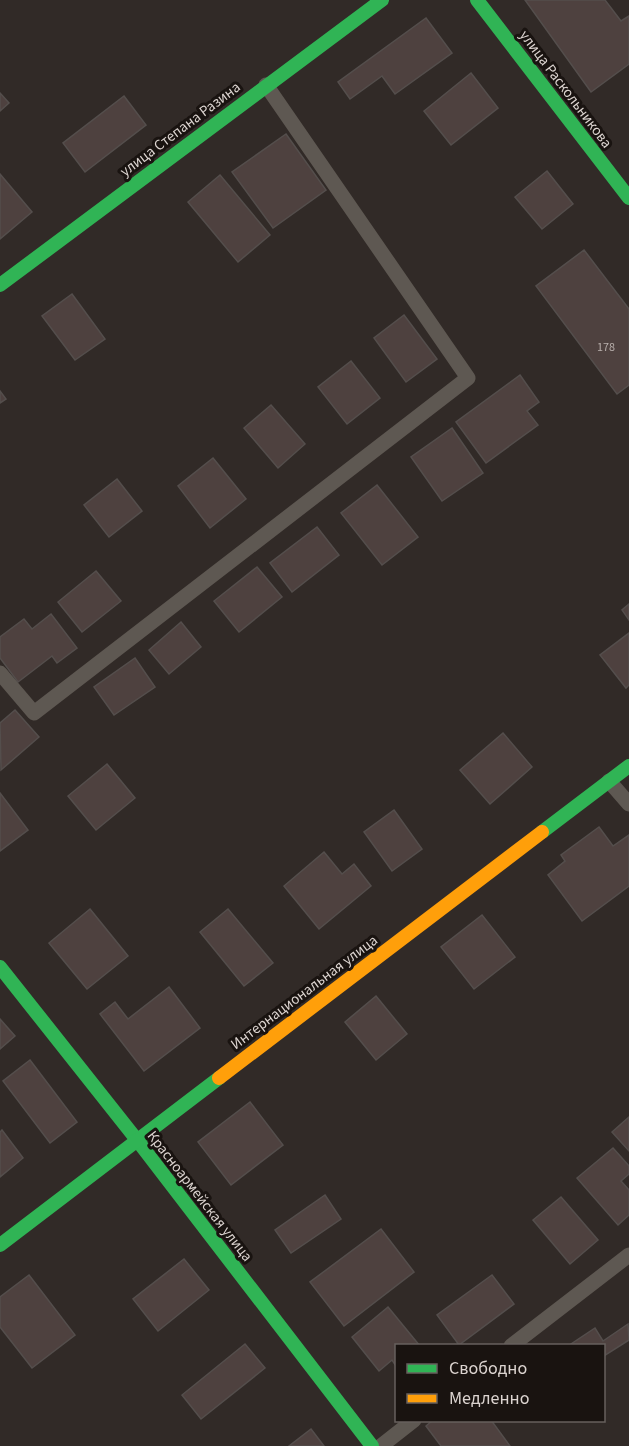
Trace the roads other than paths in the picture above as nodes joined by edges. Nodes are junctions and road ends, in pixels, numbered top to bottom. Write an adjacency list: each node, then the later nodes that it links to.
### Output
1 (382, 0): 3 (street, улица Степана Разина)
2 (477, 0): 4 (street, улица Раскольникова)
3 (266, 85): 5 (street, улица Степана Разина); 6 (lane)
4 (629, 198)
5 (0, 285)
6 (0, 672)
7 (629, 766): 8 (street, Интернациональная улица)
8 (609, 781): 9 (lane); 11 (street, Интернациональная улица)
9 (629, 804)
10 (0, 967): 11 (street, Красноармейская улица)
11 (137, 1140): 12 (street, Интернациональная улица); 16 (street, Красноармейская улица)
12 (0, 1245)
13 (629, 1255): 14 (lane)
14 (514, 1344)
15 (411, 1422): 17 (lane)
16 (372, 1446)
17 (381, 1446)

